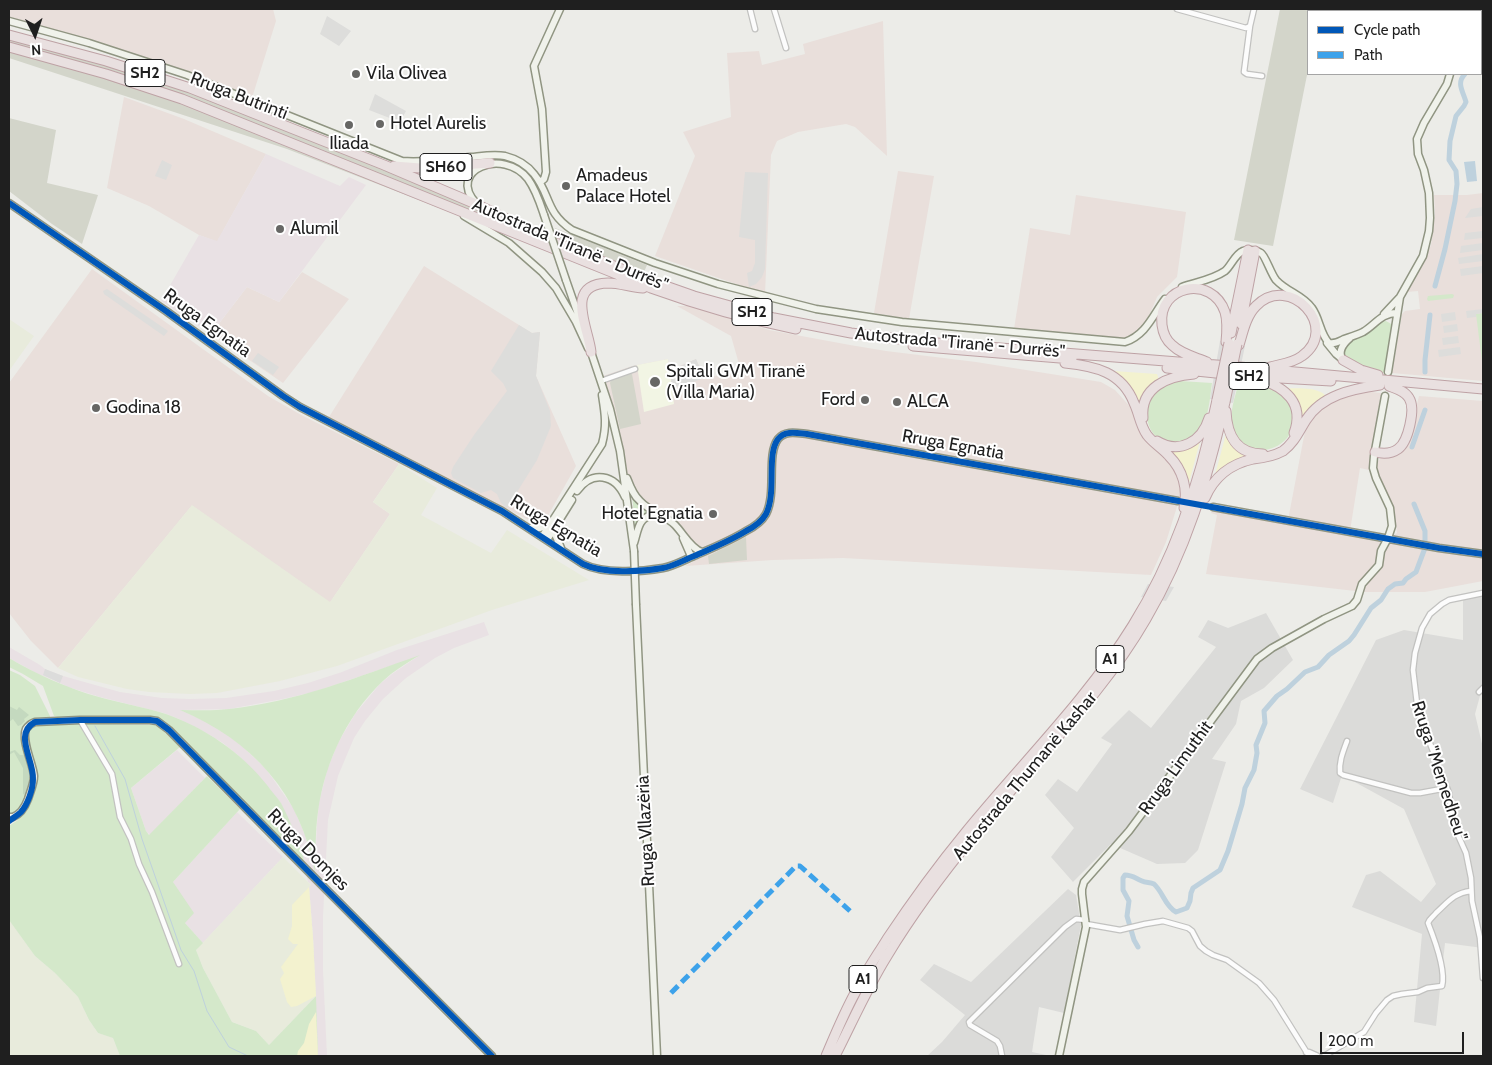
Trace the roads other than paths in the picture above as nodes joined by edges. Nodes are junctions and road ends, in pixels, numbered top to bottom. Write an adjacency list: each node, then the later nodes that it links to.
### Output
1 (560, 9): 17 (main road)
2 (750, 9): 8 (street)
3 (774, 9): 11 (street)
4 (1176, 9): 7 (street)
5 (1254, 9): 7 (street)
6 (9, 22): 15 (main road, Rruga Butrinti)
7 (1250, 26): 13 (street)
8 (755, 29)
9 (9, 35): 16 (highway, Autostrada "Tiranë - Durrës" / SH2)
10 (9, 47): 20 (highway, Autostrada "Tiranë - Durrës" / SH2)
11 (786, 48)
12 (1450, 75): 23 (main road)
13 (1262, 76)
14 (490, 163): 15 (highway, SH60); 19 (main road); 31 (main road, SH60, bridge)
15 (402, 164): 16 (highway); 17 (main road, Rruga Butrinti)
16 (384, 165): 19 (highway, Autostrada "Tiranë - Durrës" / SH2)
17 (540, 182): 21 (main road)
18 (9, 203): 53 (main road, Rruga Egnatia)
19 (478, 206): 36 (highway, Autostrada "Tiranë - Durrës" / SH2)
20 (455, 210): 22 (highway, Autostrada "Tiranë - Durrës" / SH2); 31 (main road)
21 (1252, 250): 29 (main road); 30 (highway)
22 (651, 288): 31 (highway); 32 (highway, Autostrada "Tiranë - Durrës" / SH2)
23 (1400, 297): 24 (main road); 25 (main road)
24 (1397, 313): 25 (main road); 27 (main road)
25 (1381, 317): 26 (main road)
26 (1374, 324): 27 (main road); 28 (main road)
27 (1396, 327): 37 (main road)
28 (1354, 336): 29 (main road); 33 (main road)
29 (1325, 339): 33 (main road)
30 (1233, 343): 34 (highway); 36 (highway, bridge); 36 (highway)
31 (591, 352): 39 (main road, SH60)
32 (1016, 355): 36 (highway, Autostrada "Tiranë - Durrës" / SH2); 63 (highway)
33 (1343, 360): 40 (highway)
34 (1259, 368): 36 (highway, Autostrada "Tiranë - Durrës" / SH2); 40 (highway, Autostrada "Tiranë - Durrës" / SH2)
35 (635, 369): 39 (street)
36 (1222, 372): 38 (highway, Autostrada "Tiranë - Durrës" / SH2); 46 (highway, Autostrada Thumanë Kashar / A1, bridge); 46 (highway)
37 (1388, 372)
38 (1245, 376): 41 (highway, Autostrada "Tiranë - Durrës" / SH2); 46 (highway)
39 (601, 381): 48 (main road, SH60); 52 (main road)
40 (1420, 384): 43 (highway, Autostrada "Tiranë - Durrës" / SH2)
41 (1380, 385): 42 (highway, Autostrada "Tiranë - Durrës" / SH2); 63 (highway)
42 (1389, 386): 44 (highway, Autostrada "Tiranë - Durrës" / SH2); 47 (highway)
43 (1483, 388)
44 (1483, 394)
45 (1385, 396): 47 (main road)
46 (1221, 401): 63 (highway, Autostrada Thumanë Kashar / A1)
47 (1375, 452): 55 (main road)
48 (623, 468): 51 (main road, SH60); 56 (main road)
49 (1178, 501): 59 (main road, Rruga Egnatia)
50 (1213, 507): 55 (main road)
51 (629, 508): 52 (main road); 58 (main road, SH60)
52 (553, 525): 53 (main road); 54 (main road); 57 (main road)
53 (529, 528): 54 (main road, Rruga Egnatia)
54 (544, 538): 57 (main road, Rruga Egnatia)
55 (1388, 538): 60 (main road); 71 (main road, Rruga Limuthit)
56 (687, 543): 58 (main road); 59 (main road); 61 (main road); 62 (main road)
57 (561, 548): 62 (main road, Rruga Egnatia)
58 (634, 549): 76 (main road, Rruga Vllazëria / SH60, bridge)
59 (702, 552): 61 (main road, Rruga Egnatia)
60 (1483, 554)
61 (693, 556): 62 (main road, Rruga Egnatia)
62 (675, 564)
63 (1160, 585): 65 (highway, Autostrada Thumanë Kashar / A1)
64 (1483, 593): 68 (street, Rruga "Memedheu")
65 (1153, 599): 77 (highway, Autostrada Thumanë Kashar / A1); 78 (highway, Autostrada Thumanë Kashar / A1)
66 (80, 720): 69 (main road, Rruga Domjes); 72 (street); 75 (main road, Rruga Domjes)
67 (1347, 741): 68 (street)
68 (1447, 788): 70 (street, Rruga "Memedheu")
69 (10, 819)
70 (1471, 890): 73 (street, Rruga "Memedheu"); 82 (street)
71 (1086, 922): 74 (street); 79 (street); 80 (main road, Rruga Limuthit)
72 (179, 964)
73 (1483, 978)
74 (1307, 1054): 81 (street)
75 (492, 1056)
76 (657, 1056)
77 (826, 1056)
78 (836, 1056)
79 (1002, 1056)
80 (1059, 1056)
81 (1318, 1056)
82 (1324, 1056)

